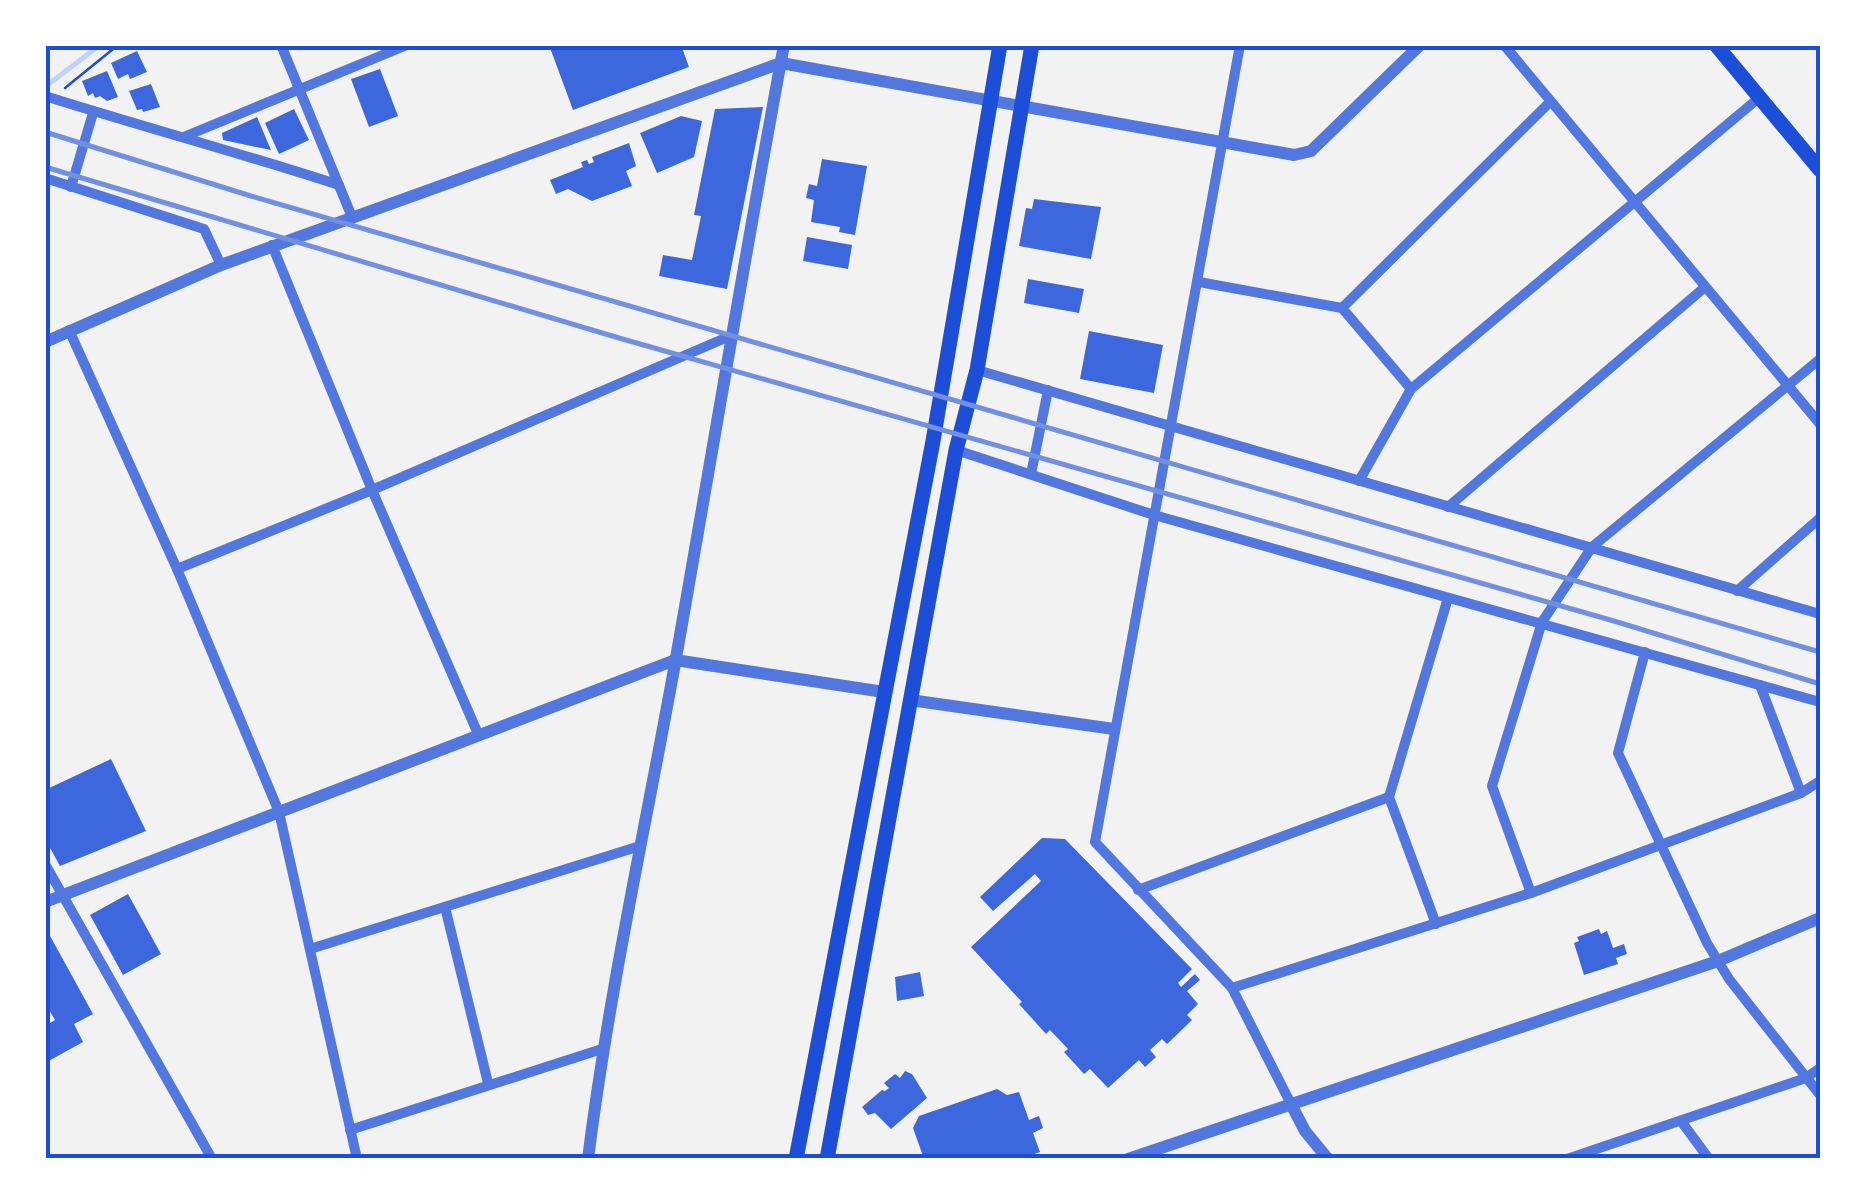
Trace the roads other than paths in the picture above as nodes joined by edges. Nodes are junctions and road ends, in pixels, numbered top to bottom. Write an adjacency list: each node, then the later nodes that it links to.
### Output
1 (281, 45): 11 (street)
2 (407, 45): 11 (street)
3 (784, 45): 10 (street)
4 (1000, 45): 14 (main road)
5 (1032, 45): 16 (main road)
6 (1240, 45): 19 (street)
7 (1420, 45): 19 (street)
8 (1504, 45): 15 (street)
9 (1716, 45): 13 (main road)
10 (781, 63): 14 (street); 26 (street); 33 (street)
11 (299, 90): 18 (street); 22 (street)
12 (48, 97): 17 (street)
13 (1760, 97): 20 (main road); 25 (street)
14 (990, 98): 16 (street); 58 (main road)
15 (1550, 102): 25 (street); 31 (street)
16 (1021, 104): 19 (street); 36 (main road)
17 (92, 113): 18 (street); 23 (street)
18 (186, 136): 22 (street)
19 (1222, 141): 29 (street)
20 (1820, 170)
21 (45, 178): 23 (street)
22 (339, 184): 26 (street)
23 (67, 185): 24 (street); 28 (street)
24 (45, 191)
25 (1634, 202): 30 (street); 38 (street)
26 (352, 217): 27 (street)
27 (272, 246): 28 (street); 45 (street)
28 (221, 264): 32 (street)
29 (1199, 282): 31 (street); 41 (street)
30 (1705, 287): 37 (street); 46 (street)
31 (1342, 308): 38 (street)
32 (69, 330): 34 (street); 50 (street)
33 (730, 336): 45 (street); 56 (street)
34 (45, 342)
35 (1820, 359): 37 (street)
36 (976, 370): 39 (street); 42 (main road)
37 (1788, 386): 40 (street); 49 (street)
38 (1411, 389): 44 (street)
39 (1048, 390): 41 (street); 43 (street)
40 (1820, 424)
41 (1170, 426): 44 (street); 47 (street)
42 (956, 450): 43 (street); 59 (main road)
43 (1031, 474): 47 (street)
44 (1359, 481): 46 (street)
45 (372, 490): 50 (street); 62 (street)
46 (1448, 507): 49 (street)
47 (1154, 514): 52 (street); 61 (street)
48 (1820, 518): 51 (street)
49 (1592, 547): 51 (street); 54 (street)
50 (177, 569): 66 (street)
51 (1737, 591): 53 (street)
52 (1448, 598): 54 (street); 65 (street)
53 (1820, 614)
54 (1542, 622): 55 (street); 71 (street)
55 (1646, 652): 57 (street); 68 (street)
56 (676, 660): 58 (street); 62 (street); 67 (street)
57 (1760, 685): 60 (street); 64 (street)
58 (884, 692): 91 (main road)
59 (910, 700): 61 (street); 92 (main road)
60 (1820, 702)
61 (1114, 729): 70 (street)
62 (479, 736): 66 (street)
63 (1820, 781): 64 (street)
64 (1801, 794): 68 (street)
65 (1389, 797): 70 (street); 76 (street)
66 (279, 812): 72 (street); 77 (street)
67 (640, 846): 74 (street); 80 (street)
68 (1660, 847): 71 (street); 78 (street)
69 (45, 864): 72 (street)
70 (1138, 890): 79 (street)
71 (1531, 893): 76 (street)
72 (62, 894): 73 (street); 88 (street)
73 (45, 902)
74 (445, 907): 77 (street); 83 (street)
75 (1820, 918): 78 (street)
76 (1436, 924): 79 (street)
77 (310, 949): 87 (street)
78 (1718, 961): 82 (street); 85 (street)
79 (1232, 988): 85 (street)
80 (602, 1049): 83 (street); 90 (street)
81 (1820, 1068): 82 (street)
82 (1806, 1078): 84 (street); 86 (street)
83 (488, 1084): 87 (street)
84 (1820, 1095)
85 (1292, 1106): 93 (street); 94 (street)
86 (1680, 1121): 95 (street); 96 (street)
87 (350, 1130): 89 (street)
88 (212, 1159)
89 (357, 1159)
90 (588, 1159)
91 (796, 1159)
92 (827, 1159)
93 (1128, 1159)
94 (1328, 1159)
95 (1567, 1159)
96 (1709, 1159)

